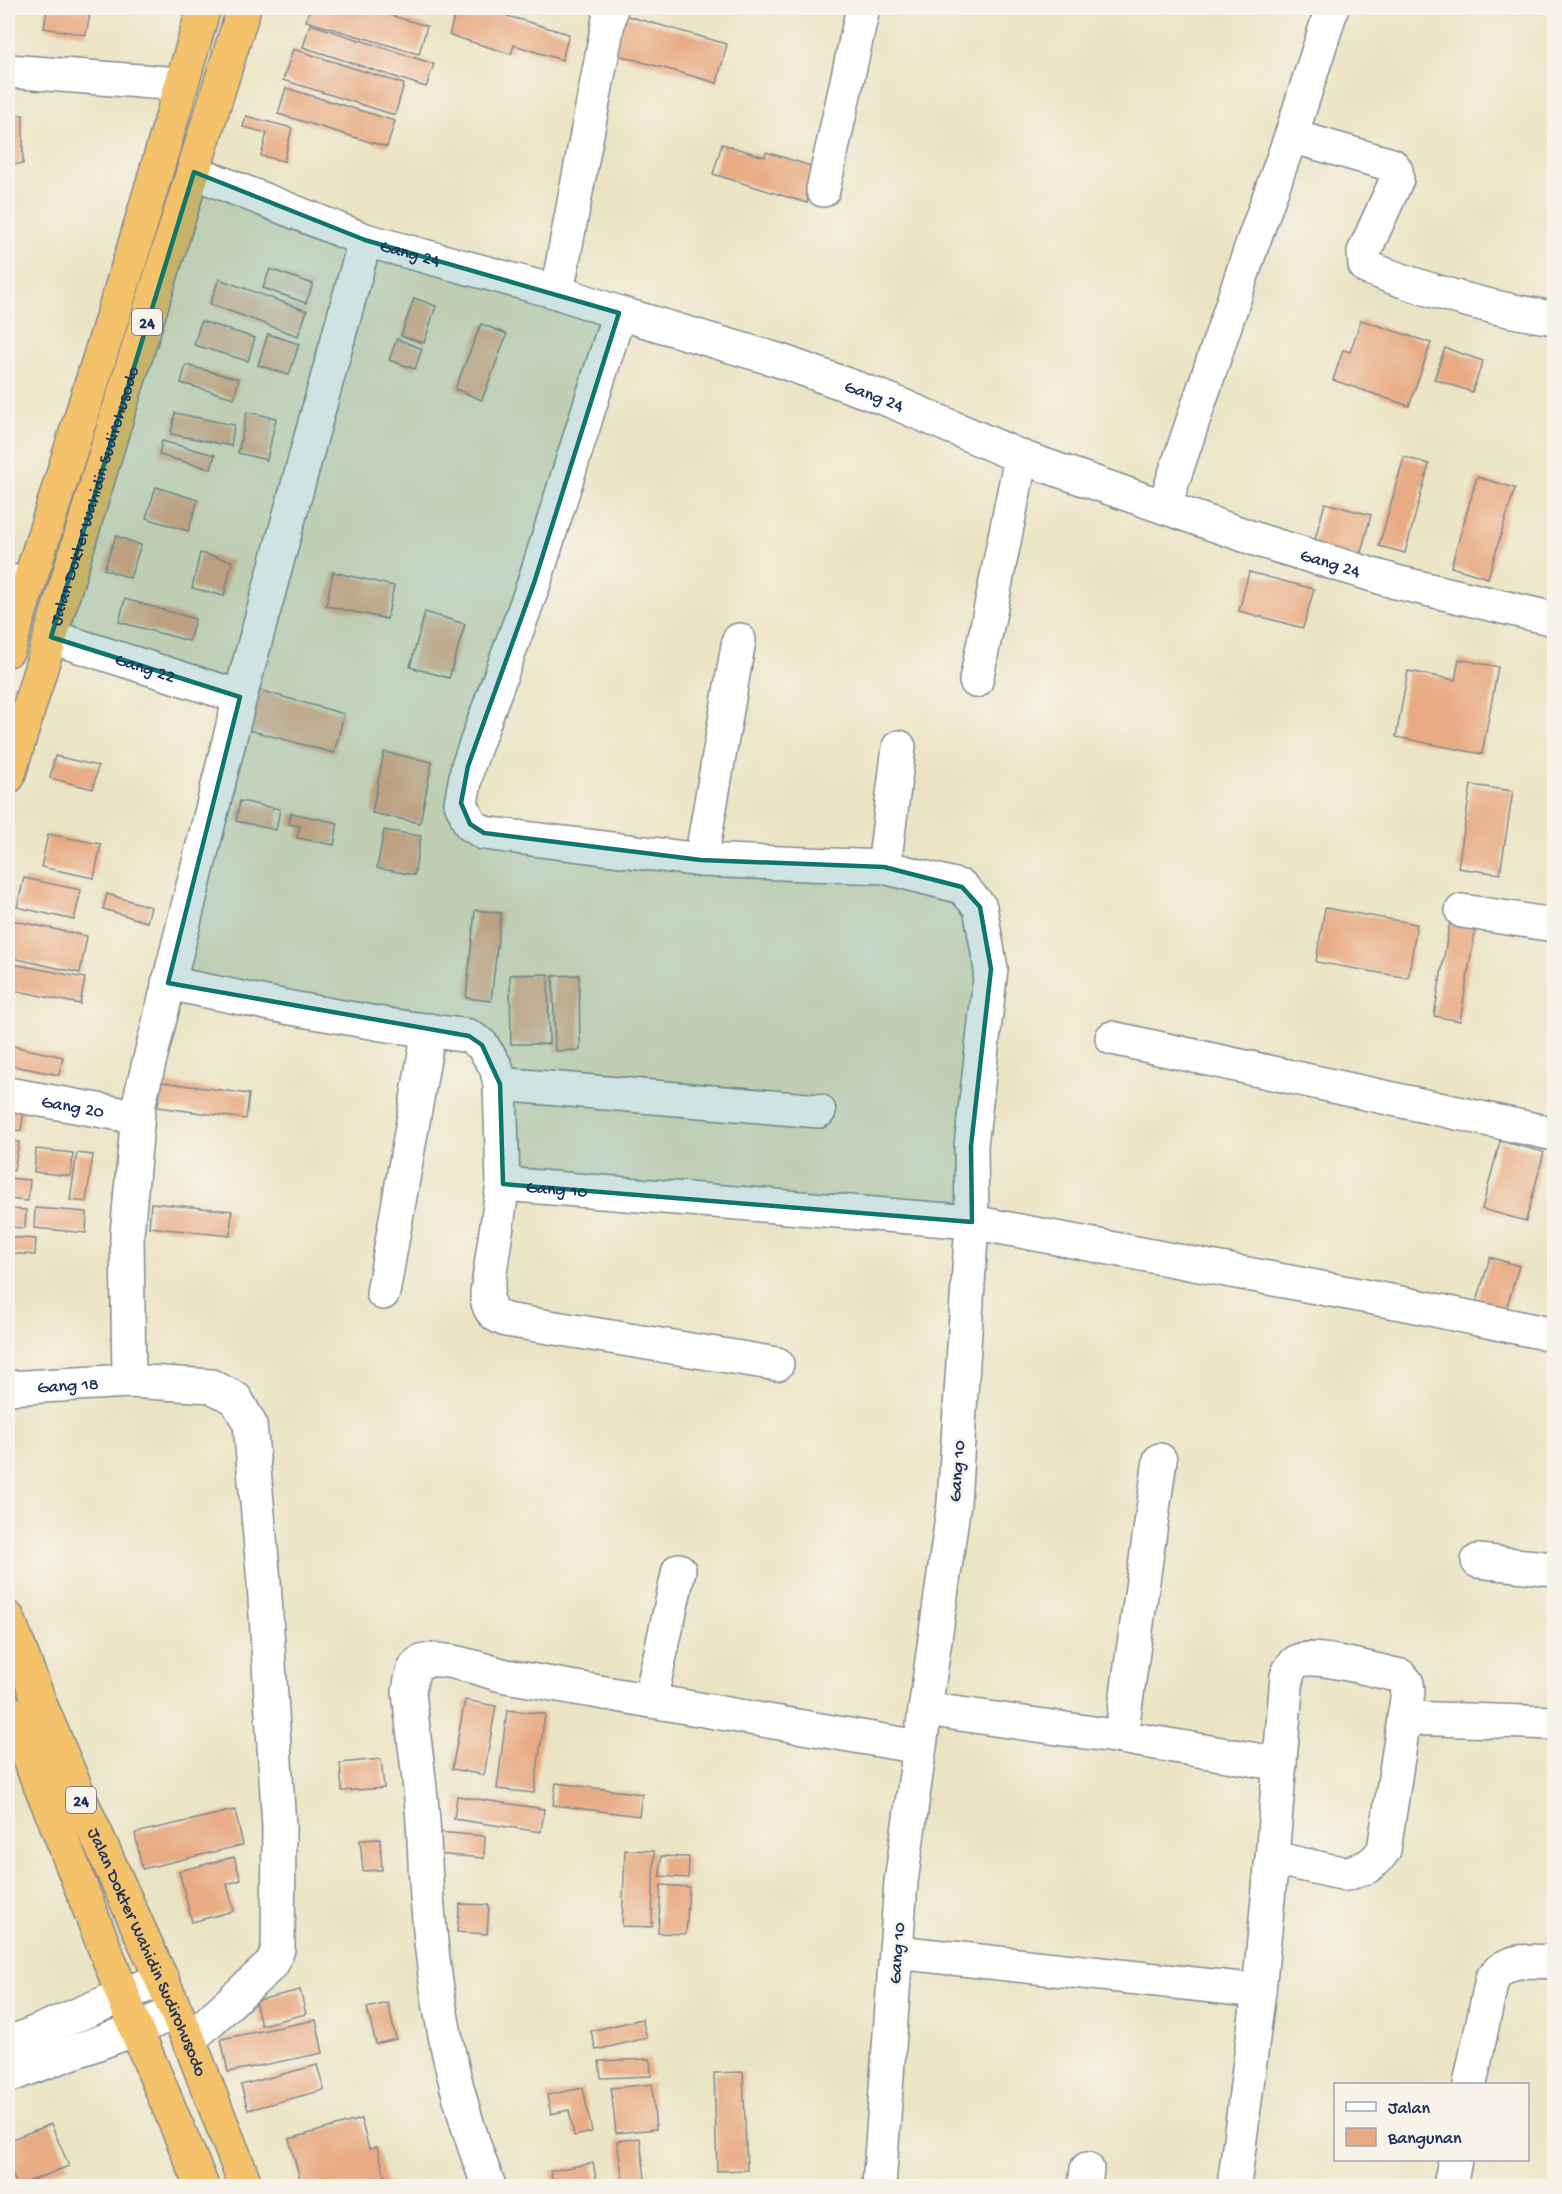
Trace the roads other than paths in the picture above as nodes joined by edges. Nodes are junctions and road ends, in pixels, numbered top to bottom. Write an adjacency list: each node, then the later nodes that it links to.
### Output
1 (204, 8): 7 (highway, Jalan Dokter Wahidin Sudirohusodo / 24)
2 (244, 8): 9 (highway, Jalan Dokter Wahidin Sudirohusodo / 24)
3 (611, 8): 12 (street)
4 (862, 8): 10 (street)
5 (1332, 8): 8 (street)
6 (8, 71): 7 (street)
7 (180, 84): 17 (highway, Jalan Dokter Wahidin Sudirohusodo / 24)
8 (1291, 136): 14 (street); 16 (street)
9 (194, 172): 11 (street, Gang 24); 19 (highway, Jalan Dokter Wahidin Sudirohusodo / 24)
10 (823, 190)
11 (365, 240): 12 (street, Gang 24); 23 (street)
12 (557, 292): 13 (street, Gang 24)
13 (619, 313): 15 (street, Gang 24); 26 (street)
14 (1554, 318)
15 (1021, 457): 16 (street, Gang 24); 22 (street)
16 (1164, 507): 18 (street, Gang 24)
17 (18, 583): 21 (highway, Jalan Dokter Wahidin Sudirohusodo / 24)
18 (1554, 619)
19 (51, 637): 23 (street, Gang 22); 25 (highway, Jalan Dokter Wahidin Sudirohusodo / 24)
20 (739, 639): 26 (street)
21 (8, 650)
22 (976, 681)
23 (240, 697): 30 (street)
24 (899, 747): 27 (street)
25 (8, 777)
26 (701, 860): 27 (street)
27 (884, 867): 39 (street)
28 (1462, 910): 29 (street)
29 (1554, 924)
30 (168, 983): 31 (street); 36 (street)
31 (429, 1030): 33 (street); 40 (street)
32 (1112, 1038): 37 (street)
33 (500, 1084): 35 (street); 38 (street)
34 (8, 1094): 36 (street, Gang 20)
35 (819, 1111)
36 (137, 1117): 43 (street)
37 (1554, 1134)
38 (503, 1184): 39 (street, Gang 10); 42 (street)
39 (972, 1222): 41 (street); 51 (street, Gang 10)
40 (383, 1293)
41 (1554, 1335)
42 (777, 1364)
43 (129, 1382): 44 (street, Gang 18); 64 (street, Gang 18)
44 (8, 1388)
45 (1160, 1460): 55 (street)
46 (1478, 1561): 47 (street)
47 (1554, 1569)
48 (680, 1570): 50 (street)
49 (8, 1618): 61 (highway, Jalan Dokter Wahidin Sudirohusodo / 24)
50 (650, 1701): 56 (street); 72 (street)
51 (925, 1709): 55 (street); 56 (street, Gang 10)
52 (8, 1710): 63 (highway, Jalan Dokter Wahidin Sudirohusodo / 24)
53 (1405, 1718): 54 (street); 57 (street); 58 (street)
54 (1554, 1723)
55 (1121, 1737): 57 (street)
56 (919, 1748): 59 (street, Gang 10)
57 (1280, 1764): 58 (street)
58 (1272, 1858): 62 (street)
59 (896, 1952): 62 (street); 73 (street, Gang 10)
60 (1554, 1962): 68 (street)
61 (162, 1979): 63 (street); 64 (highway, Jalan Dokter Wahidin Sudirohusodo / 24)
62 (1259, 1991): 74 (street)
63 (122, 1996): 65 (highway, Jalan Dokter Wahidin Sudirohusodo / 24); 66 (street)
64 (182, 2026): 65 (street, Gang 18); 71 (highway, Jalan Dokter Wahidin Sudirohusodo / 24)
65 (136, 2029): 67 (street, Gang 18); 70 (highway, Jalan Dokter Wahidin Sudirohusodo / 24)
66 (8, 2044)
67 (8, 2076)
68 (1470, 2083)
69 (1455, 2161): 75 (street)
70 (202, 2187)
71 (246, 2187)
72 (489, 2187)
73 (879, 2187)
74 (1234, 2187)
75 (1450, 2187)

